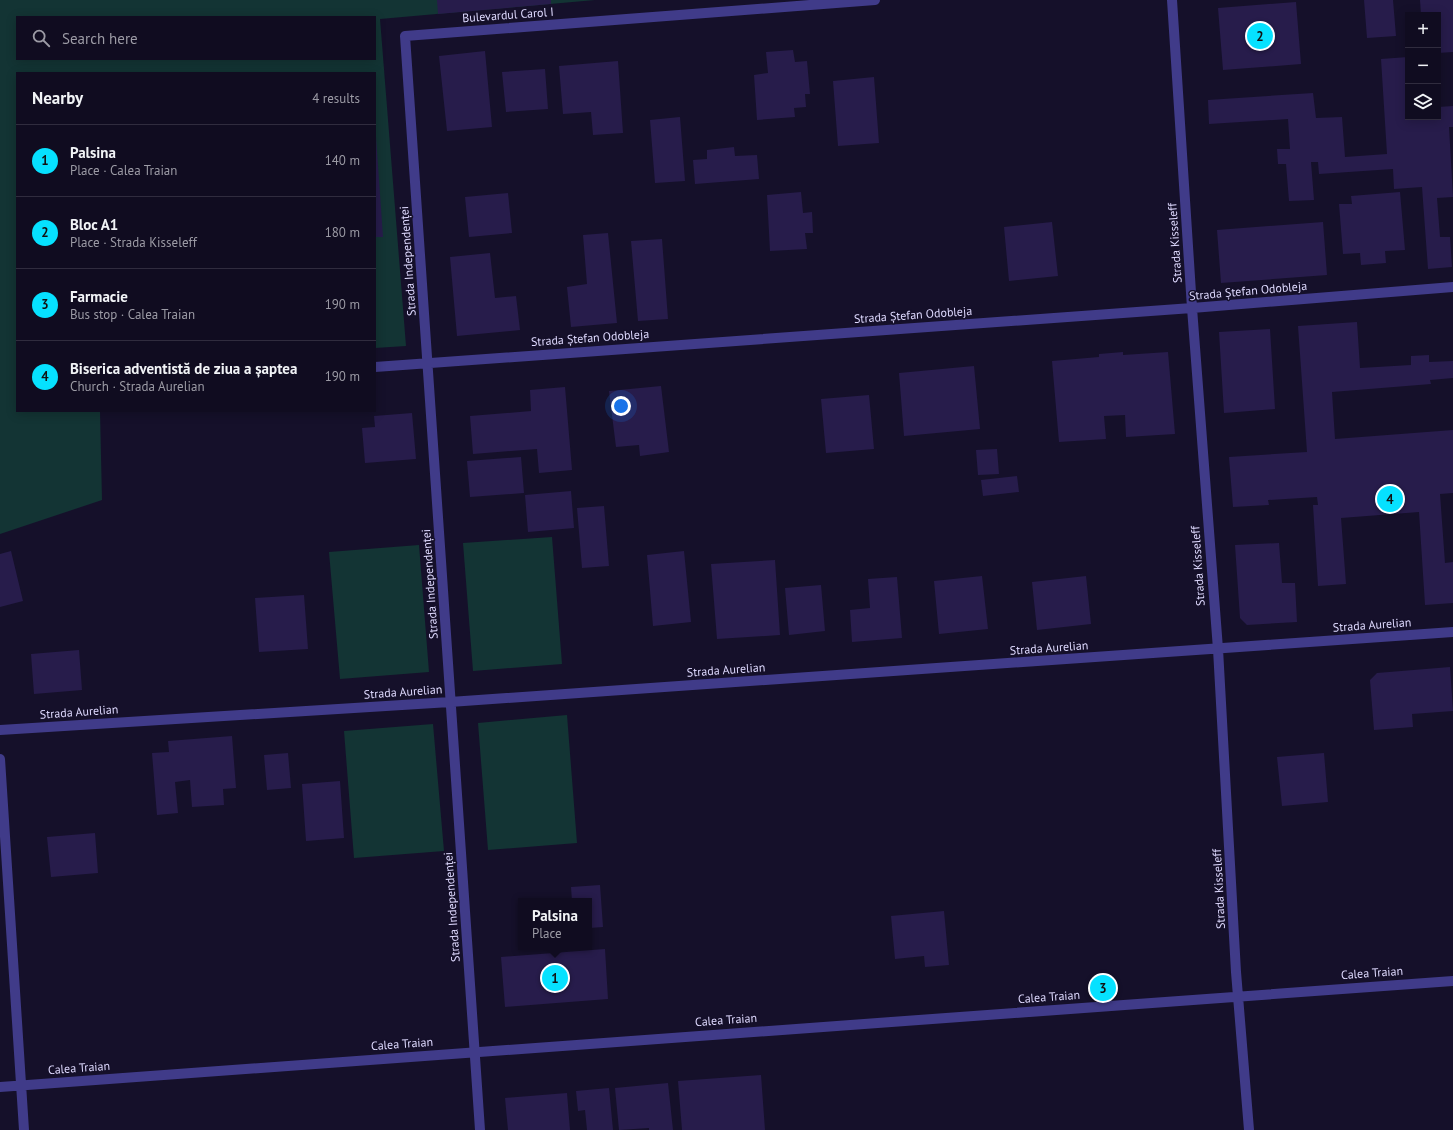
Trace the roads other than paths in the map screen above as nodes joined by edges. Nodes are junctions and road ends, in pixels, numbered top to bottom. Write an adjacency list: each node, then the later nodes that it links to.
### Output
1 (875, 0): 3 (street, Bulevardul Carol I)
2 (1172, 0): 5 (street, Strada Kisseleff)
3 (405, 36): 6 (street, Strada Independenței)
4 (1453, 287): 5 (street, Strada Ștefan Odobleja)
5 (1192, 308): 6 (street, Strada Ștefan Odobleja); 9 (street, Strada Kisseleff)
6 (428, 362): 7 (street, Strada Ștefan Odobleja); 10 (street, Strada Independenței)
7 (376, 367)
8 (1453, 632): 9 (street, Strada Aurelian)
9 (1218, 649): 10 (street, Strada Aurelian); 14 (street, Strada Kisseleff)
10 (450, 702): 11 (street, Strada Aurelian); 15 (street, Strada Independenței)
11 (0, 730)
12 (0, 759): 16 (street)
13 (1453, 981): 14 (street, Calea Traian)
14 (1238, 996): 15 (street, Calea Traian); 20 (street, Strada Kisseleff)
15 (476, 1052): 16 (street, Calea Traian); 19 (street, Strada Independenței)
16 (21, 1086): 17 (street, Calea Traian); 18 (street)
17 (0, 1087)
18 (24, 1130)
19 (480, 1130)
20 (1249, 1130)

